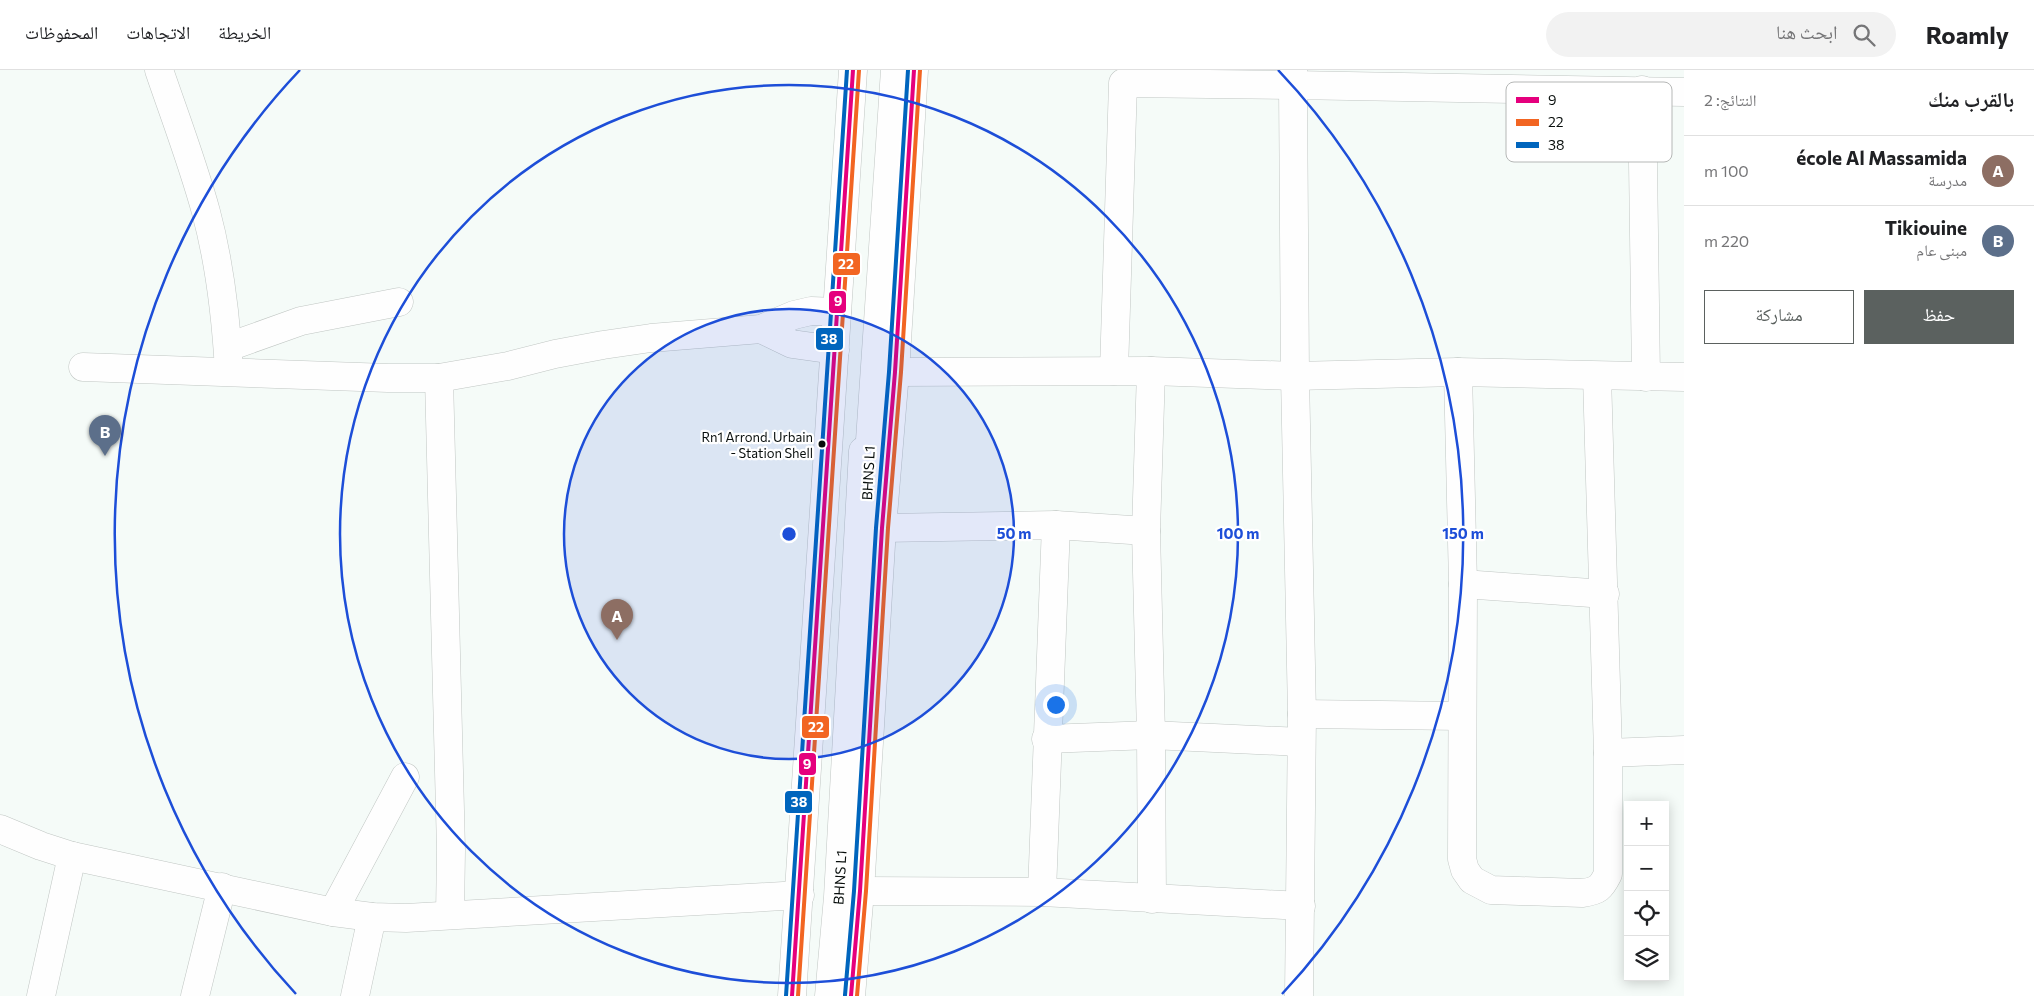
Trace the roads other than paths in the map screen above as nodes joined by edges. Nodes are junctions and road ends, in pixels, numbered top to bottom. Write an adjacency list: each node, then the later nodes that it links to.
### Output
1 (159, 70): 14 (street)
2 (854, 70): 11 (street)
3 (884, 70): 53 (street, BHNS L1)
4 (895, 70): 54 (street, BHNS L1)
5 (914, 70): 18 (street)
6 (1123, 76): 7 (street); 16 (street)
7 (1293, 77): 8 (street); 20 (street)
8 (1506, 85)
9 (1643, 162): 22 (street)
10 (399, 302): 14 (street)
11 (837, 312): 12 (street); 13 (street)
12 (761, 329): 13 (street); 23 (street)
13 (835, 350): 43 (street)
14 (228, 359): 15 (street); 23 (street)
15 (82, 366)
16 (1114, 371): 17 (street); 18 (street)
17 (1151, 371): 20 (street); 27 (street)
18 (895, 372): 26 (street)
19 (1458, 372): 20 (street); 21 (street); 28 (street)
20 (1295, 376): 30 (street)
21 (1597, 376): 22 (street); 29 (street)
22 (1646, 377): 24 (street)
23 (439, 378): 47 (street)
24 (1684, 378)
25 (1056, 524): 26 (street); 27 (street); 33 (street)
26 (882, 528): 41 (street)
27 (1146, 531): 32 (street)
28 (1463, 584): 29 (street); 31 (street)
29 (1604, 594): 36 (street)
30 (1302, 714): 31 (street); 34 (street)
31 (1461, 716): 36 (street)
32 (1151, 736): 33 (street); 34 (street); 44 (street)
33 (1046, 740): 42 (street)
34 (1301, 742): 45 (street)
35 (1684, 750): 36 (street)
36 (1608, 753)
37 (405, 777): 46 (street)
38 (4, 833): 39 (street)
39 (72, 856): 40 (street); 49 (street)
40 (222, 887): 46 (street); 50 (street)
41 (860, 891): 42 (street); 55 (street)
42 (1042, 892): 44 (street)
43 (800, 895): 47 (street); 52 (street)
44 (1152, 899): 45 (street)
45 (1301, 906): 56 (street)
46 (333, 912): 48 (street)
47 (450, 915): 48 (street)
48 (372, 917): 51 (street)
49 (41, 996)
50 (195, 996)
51 (355, 996)
52 (792, 996)
53 (828, 996)
54 (838, 996)
55 (851, 996)
56 (1299, 996)

